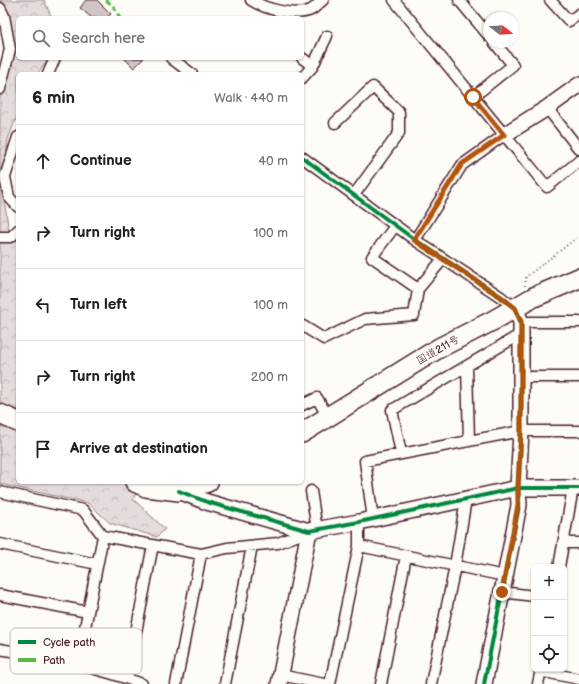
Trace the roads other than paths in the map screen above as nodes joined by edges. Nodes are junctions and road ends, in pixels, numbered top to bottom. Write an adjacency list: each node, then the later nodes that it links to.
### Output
1 (323, 0): 8 (street)
2 (395, 0): 21 (street)
3 (459, 0): 9 (street)
4 (550, 0): 7 (street)
5 (259, 2): 8 (street)
6 (0, 8): 20 (street)
7 (579, 14)
8 (287, 15)
9 (483, 29)
10 (327, 36): 15 (street)
11 (499, 48): 21 (street)
12 (304, 59): 15 (street)
13 (54, 60): 16 (street)
14 (174, 60): 17 (street)
15 (313, 66): 18 (street)
16 (49, 72)
17 (189, 72)
18 (304, 76)
19 (579, 85): 22 (street)
20 (0, 89)
21 (473, 97): 24 (street)
22 (547, 108): 24 (street); 26 (street)
23 (335, 123): 29 (street)
24 (504, 135): 28 (street); 34 (street)
25 (16, 143): 30 (street)
26 (579, 149)
27 (304, 158): 29 (street)
28 (579, 161)
29 (354, 195): 31 (street)
30 (16, 205)
31 (395, 226): 34 (street); 37 (street)
32 (16, 232): 33 (street)
33 (0, 237)
34 (414, 240): 35 (street)
35 (443, 259): 37 (street); 38 (street)
36 (579, 278): 38 (highway, 国道211号)
37 (418, 289): 40 (street)
38 (520, 317): 39 (street); 41 (street); 42 (street); 46 (highway, 国道211号)
39 (579, 322)
40 (304, 327)
41 (467, 366): 51 (street); 52 (street)
42 (520, 377): 43 (street); 48 (street)
43 (579, 377)
44 (304, 404): 46 (street)
45 (0, 414): 47 (highway)
46 (328, 417): 50 (highway, 国道211号)
47 (16, 421)
48 (521, 431): 49 (street); 51 (street); 55 (street)
49 (579, 431)
50 (304, 432)
51 (469, 441): 52 (street)
52 (401, 454): 61 (street)
53 (140, 484): 57 (highway)
54 (202, 484): 57 (highway)
55 (518, 488): 56 (street); 60 (street); 75 (street)
56 (576, 488): 64 (street)
57 (179, 491): 62 (street)
58 (311, 491): 62 (street)
59 (0, 492): 63 (street)
60 (466, 499): 61 (street); 74 (street)
61 (366, 521): 62 (street); 69 (street)
62 (313, 531): 68 (street); 90 (street)
63 (103, 536): 67 (street); 72 (street)
64 (563, 543): 65 (street); 73 (street)
65 (579, 543)
66 (0, 544): 72 (street)
67 (153, 545): 70 (street); 81 (street)
68 (252, 546): 70 (street); 93 (street)
69 (359, 546): 71 (street); 95 (street)
70 (201, 554): 92 (street)
71 (406, 556): 74 (street); 96 (street)
72 (97, 564): 79 (street)
73 (560, 564)
74 (455, 566): 75 (street); 97 (street)
75 (505, 576): 76 (street)
76 (502, 592): 78 (street); 98 (street)
77 (0, 595): 79 (street)
78 (531, 596)
79 (88, 612): 80 (street)
80 (85, 628)
81 (137, 628)
82 (0, 649): 83 (street)
83 (10, 651)
84 (540, 672): 99 (street)
85 (549, 672): 89 (street)
86 (113, 674): 88 (street)
87 (128, 674): 88 (street)
88 (127, 678): 91 (street)
89 (579, 679)
90 (280, 680): 94 (street)
91 (142, 684)
92 (176, 684)
93 (225, 684)
94 (324, 684)
95 (330, 684)
96 (381, 684)
97 (431, 684)
98 (484, 684)
99 (538, 684)

